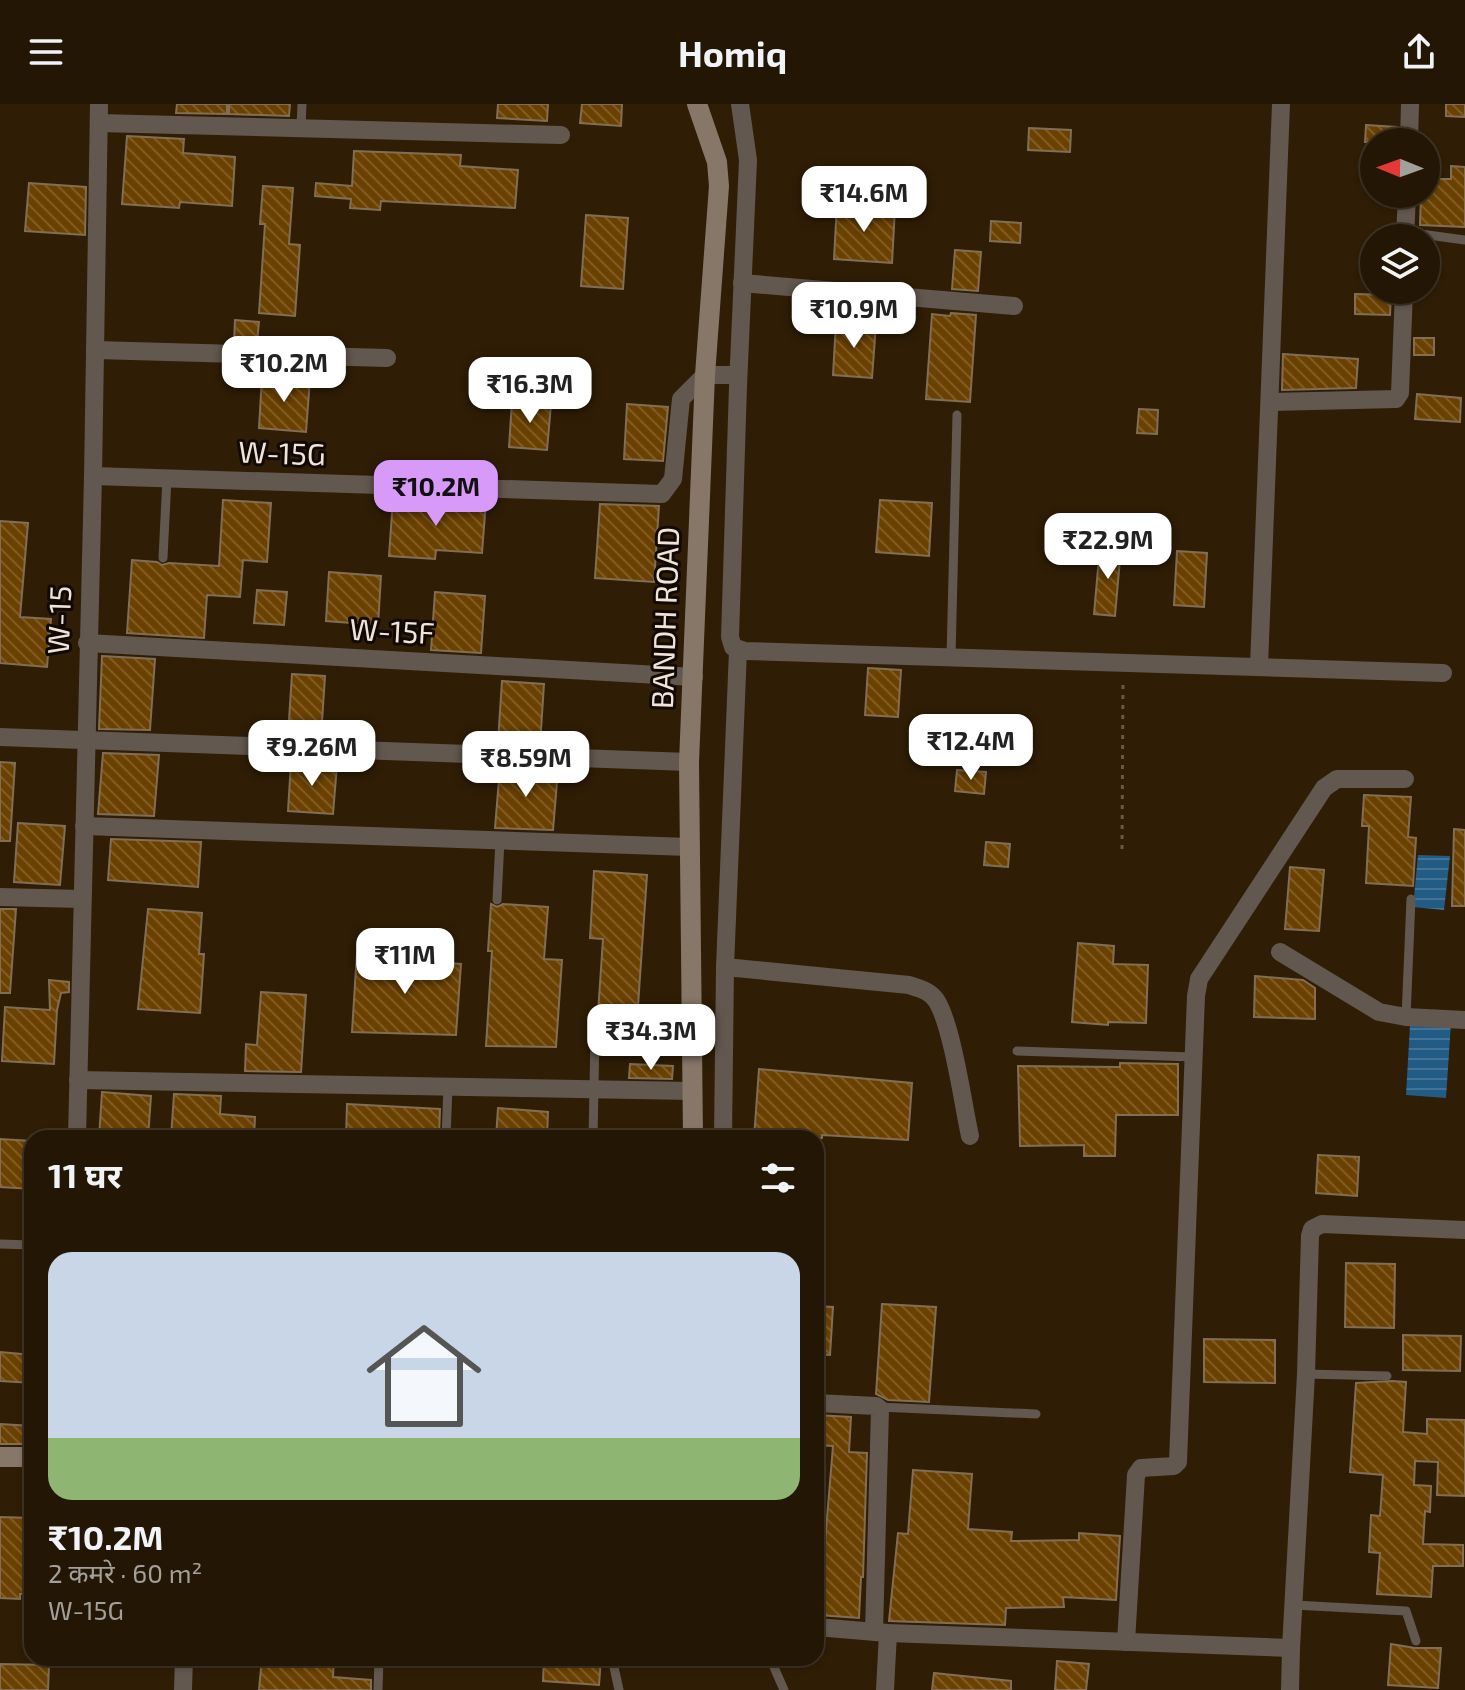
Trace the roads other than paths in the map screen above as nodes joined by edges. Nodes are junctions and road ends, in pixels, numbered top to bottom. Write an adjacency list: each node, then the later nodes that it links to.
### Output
1 (302, 104): 7 (lane)
2 (697, 104): 17 (street, BANDH ROAD)
3 (740, 104): 12 (street)
4 (1281, 104): 19 (street)
5 (1410, 104): 8 (street)
6 (99, 113): 7 (street); 15 (street, W-15)
7 (301, 127): 9 (street)
8 (1409, 128)
9 (561, 135)
10 (1440, 238): 11 (lane)
11 (1465, 240)
12 (742, 283): 14 (street); 18 (street)
13 (1403, 304): 19 (street)
14 (1014, 306)
15 (96, 350): 16 (street); 21 (street, W-15)
16 (387, 358)
17 (705, 375): 18 (street); 22 (street, W-15G); 29 (street, BANDH ROAD)
18 (738, 375): 25 (street)
19 (1271, 402): 27 (street)
20 (957, 415): 26 (lane)
21 (93, 476): 22 (street, W-15G); 24 (street, W-15)
22 (167, 478): 23 (lane)
23 (163, 558)
24 (87, 643): 29 (street, W-15F); 31 (street, W-15)
25 (738, 650): 26 (street); 42 (street)
26 (951, 657): 27 (street)
27 (1259, 666): 28 (street)
28 (1443, 673)
29 (694, 677): 32 (street, BANDH ROAD)
30 (0, 737): 31 (street)
31 (86, 739): 32 (street); 34 (street, W-15)
32 (689, 762): 36 (street, BANDH ROAD)
33 (1405, 779): 47 (street)
34 (84, 826): 35 (street); 38 (street, W-15)
35 (500, 840): 36 (street); 40 (lane)
36 (689, 847): 51 (street, BANDH ROAD)
37 (0, 897): 38 (street)
38 (82, 899): 48 (street, W-15)
39 (1411, 899): 43 (lane)
40 (497, 900)
41 (1280, 952): 43 (street)
42 (725, 967): 56 (street); 57 (street)
43 (1406, 1017): 44 (street)
44 (1465, 1020)
45 (595, 1035): 50 (lane)
46 (1017, 1051): 47 (lane)
47 (1193, 1057): 72 (street)
48 (78, 1080): 49 (street); 52 (street, W-15)
49 (448, 1086): 50 (street); 53 (lane)
50 (594, 1088): 51 (street); 54 (lane)
51 (691, 1091): 55 (street, BANDH ROAD)
52 (77, 1130)
53 (446, 1130)
54 (593, 1130)
55 (693, 1130)
56 (723, 1130)
57 (970, 1136)
58 (1465, 1230): 61 (street)
59 (0, 1244): 60 (lane)
60 (24, 1245)
61 (1306, 1374): 62 (lane); 68 (street)
62 (1387, 1376)
63 (824, 1404): 64 (street)
64 (879, 1407): 65 (lane); 70 (street)
65 (1036, 1414)
66 (0, 1457): 67 (street)
67 (24, 1457)
68 (1294, 1605): 71 (lane); 73 (street)
69 (824, 1628): 70 (street)
70 (881, 1633): 72 (street); 82 (street)
71 (1416, 1641)
72 (1126, 1642): 73 (street)
73 (1291, 1648): 83 (street)
74 (184, 1666): 78 (street)
75 (379, 1666): 79 (lane)
76 (614, 1666): 80 (lane)
77 (774, 1666): 81 (lane)
78 (183, 1690)
79 (378, 1690)
80 (619, 1690)
81 (784, 1690)
82 (885, 1690)
83 (1290, 1690)

